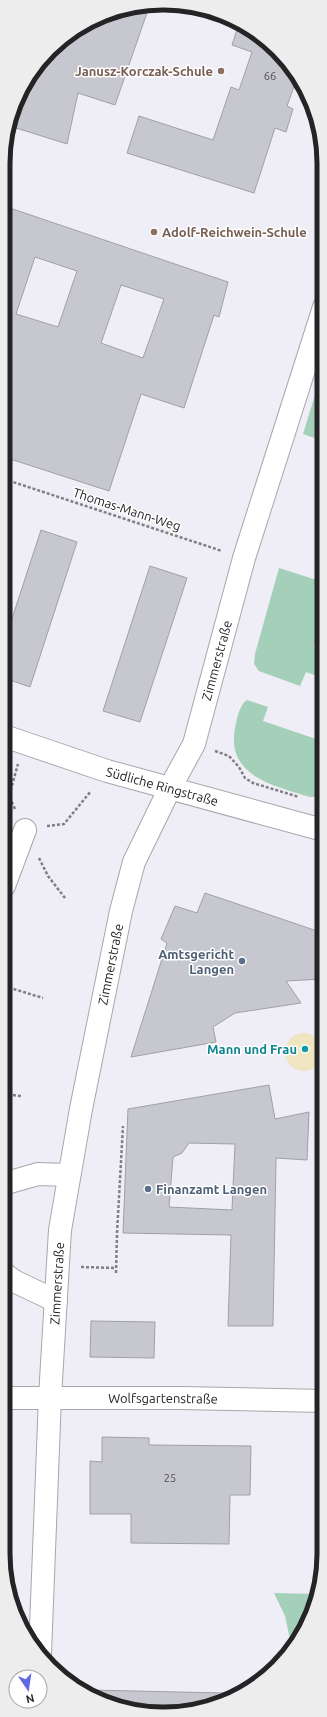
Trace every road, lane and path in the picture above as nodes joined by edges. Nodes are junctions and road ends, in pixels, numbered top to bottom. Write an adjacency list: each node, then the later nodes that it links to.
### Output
1 (317, 329): 3 (street, Zimmerstraße)
2 (10, 481): 3 (path, Thomas-Mann-Weg)
3 (244, 558): 5 (street, Zimmerstraße)
4 (14, 740): 6 (street, Südliche Ringstraße); 9 (path)
5 (194, 744): 7 (street, Zimmerstraße); 8 (path)
6 (107, 771): 7 (street, Südliche Ringstraße); 9 (path)
7 (170, 788): 10 (street, Südliche Ringstraße); 17 (street, Zimmerstraße)
8 (302, 798)
9 (21, 822): 11 (street)
10 (317, 828)
11 (10, 863)
12 (10, 988): 13 (path)
13 (43, 998)
14 (10, 1095): 15 (path)
15 (21, 1096)
16 (123, 1126): 20 (path)
17 (69, 1175): 18 (street); 23 (street, Zimmerstraße)
18 (10, 1182)
19 (77, 1266): 20 (path)
20 (116, 1268): 21 (path)
21 (116, 1273)
22 (10, 1278): 23 (street)
23 (56, 1301): 24 (street, Zimmerstraße)
24 (50, 1397): 25 (street, Wolfsgartenstraße); 26 (street, Wolfsgartenstraße); 27 (street, Zimmerstraße)
25 (10, 1398)
26 (317, 1401)
27 (40, 1645)

